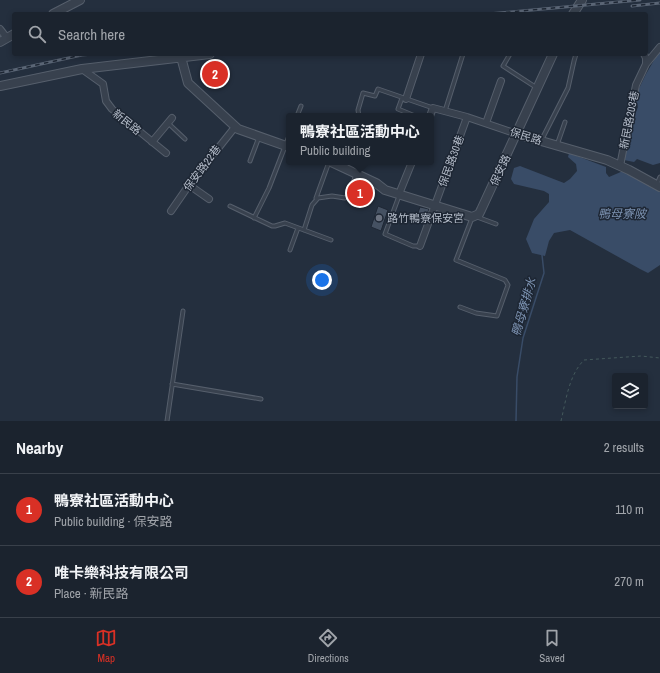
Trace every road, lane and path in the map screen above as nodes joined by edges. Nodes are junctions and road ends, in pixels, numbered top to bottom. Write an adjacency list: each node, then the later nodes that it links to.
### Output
1 (80, 0): 3 (street)
2 (582, 0): 4 (street)
3 (57, 12)
4 (574, 12)
5 (0, 29): 6 (street)
6 (7, 38)
7 (660, 47): 16 (street, 新民路203巷)
8 (191, 56): 15 (street)
9 (420, 56): 21 (street)
10 (462, 56): 24 (lane)
11 (509, 56): 20 (lane)
12 (551, 56): 20 (street, 保安路)
13 (575, 56): 37 (lane)
14 (645, 56): 16 (street)
15 (181, 57): 17 (street); 33 (street)
16 (646, 64): 47 (street, 新民路203巷)
17 (82, 69): 19 (street); 38 (street, 新民路)
18 (500, 81): 32 (street)
19 (0, 86)
20 (537, 88): 34 (street, 保安路)
21 (404, 99): 23 (lane); 26 (lane); 27 (lane)
22 (301, 106): 25 (lane)
23 (433, 108): 24 (street); 28 (street)
24 (445, 111): 29 (street, 保民路)
25 (298, 113)
26 (358, 113)
27 (408, 113)
28 (431, 113)
29 (467, 117): 32 (street, 保民路); 54 (street, 保民路30巷)
30 (170, 120): 36 (lane); 38 (street)
31 (565, 122): 39 (lane)
32 (486, 123): 34 (street, 保民路)
33 (235, 126): 35 (street); 50 (street, 保安路22巷)
34 (517, 134): 37 (street, 保民路); 57 (street, 保安路)
35 (259, 137): 40 (street); 43 (lane)
36 (186, 139)
37 (541, 141): 39 (street, 保民路)
38 (152, 142): 42 (street, 新民路)
39 (557, 145): 47 (street, 保民路)
40 (286, 147)
41 (286, 149): 58 (lane)
42 (166, 153)
43 (250, 161)
44 (329, 165): 53 (lane)
45 (346, 165): 48 (street)
46 (411, 165): 51 (street)
47 (620, 166): 49 (street, 保民路)
48 (356, 173): 51 (street); 53 (lane)
49 (659, 183)
50 (189, 185): 52 (street); 56 (street, 保安路22巷)
51 (400, 194): 54 (street); 63 (lane)
52 (209, 199)
53 (316, 200): 61 (lane)
54 (434, 205): 57 (street); 63 (street)
55 (230, 206): 58 (lane)
56 (171, 211)
57 (474, 217): 59 (lane); 65 (lane, 保安路)
58 (254, 218): 60 (lane)
59 (496, 224)
60 (298, 228): 61 (lane); 64 (lane)
61 (304, 230): 62 (lane)
62 (331, 240)
63 (420, 246)
64 (290, 250)
65 (460, 307)
66 (184, 311): 68 (lane)
67 (660, 358): 71 (path)
68 (172, 384): 69 (lane); 70 (lane)
69 (261, 399)
70 (167, 421)
71 (561, 421)

